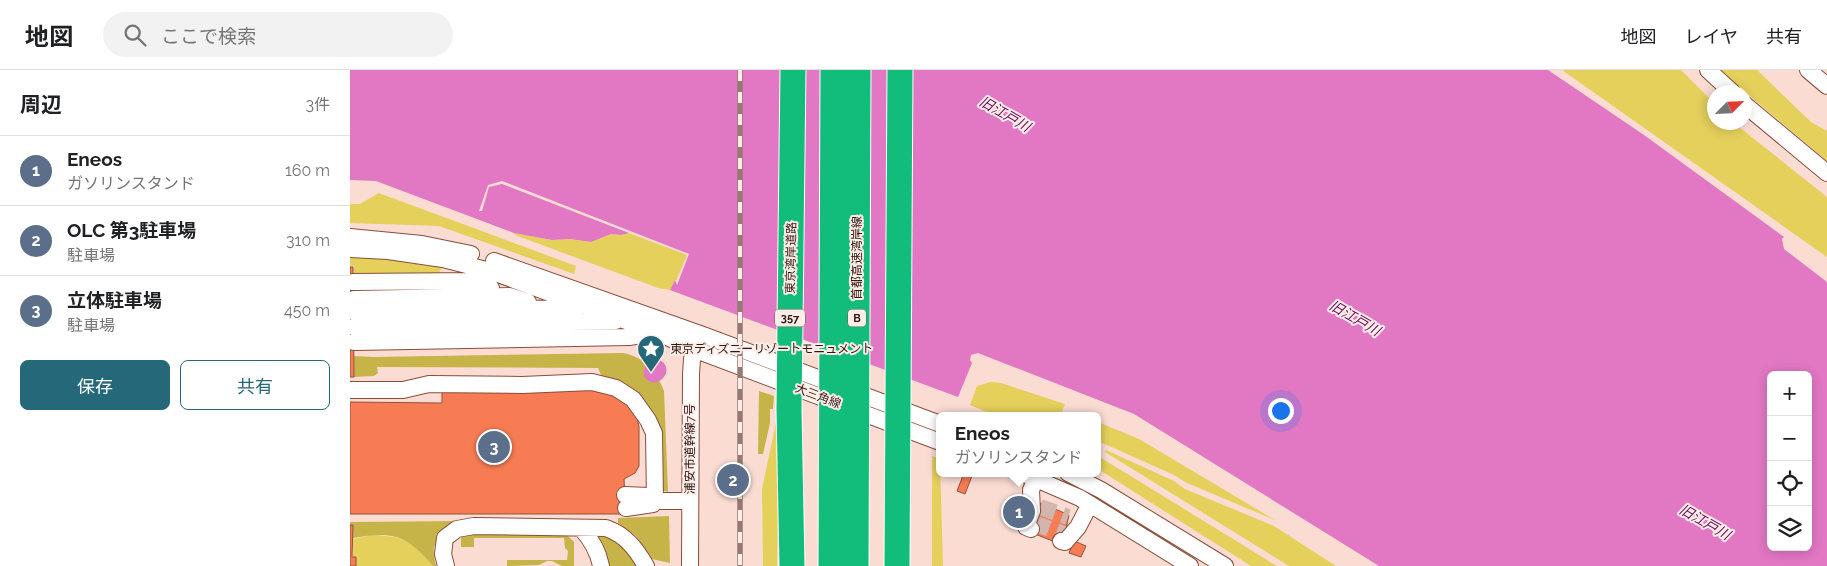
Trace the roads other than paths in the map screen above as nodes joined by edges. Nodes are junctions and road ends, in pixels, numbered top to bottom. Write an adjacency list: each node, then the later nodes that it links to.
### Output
1 (793, 70): 39 (highway, 東京湾岸道路 / 357, bridge)
2 (833, 70): 40 (highway, 首都高速湾岸線 / B, bridge)
3 (858, 70): 41 (highway, 首都高速湾岸線 / B, bridge)
4 (900, 70): 42 (highway, bridge)
5 (1708, 70): 7 (street)
6 (1808, 70): 8 (street)
7 (1724, 85)
8 (1827, 86)
9 (1752, 111): 10 (street)
10 (1827, 173)
11 (350, 237): 21 (street)
12 (350, 249): 15 (street)
13 (353, 282): 14 (street)
14 (491, 288)
15 (570, 301): 16 (street); 19 (street)
16 (589, 308): 17 (street); 19 (street)
17 (608, 314): 18 (street); 19 (street)
18 (624, 321): 19 (street); 20 (street)
19 (353, 324): 20 (street); 20 (street)
20 (649, 330): 21 (street)
21 (700, 343): 23 (street, 大三角線); 24 (street, 大三角線); 30 (street, 浦安市道幹線7号)
22 (350, 390): 29 (street)
23 (936, 423)
24 (936, 440)
25 (1029, 477): 32 (street)
26 (1032, 477): 31 (street)
27 (1076, 477): 44 (street)
28 (625, 501): 29 (street)
29 (655, 501): 30 (street)
30 (690, 501): 38 (street, 浦安市道幹線7号)
31 (1090, 504): 34 (street); 43 (street)
32 (1034, 515)
33 (581, 528): 35 (street); 36 (street); 37 (street)
34 (1070, 529)
35 (446, 566)
36 (601, 566)
37 (646, 566)
38 (690, 566)
39 (792, 566)
40 (831, 566)
41 (856, 566)
42 (897, 566)
43 (1190, 566)
44 (1225, 566)

